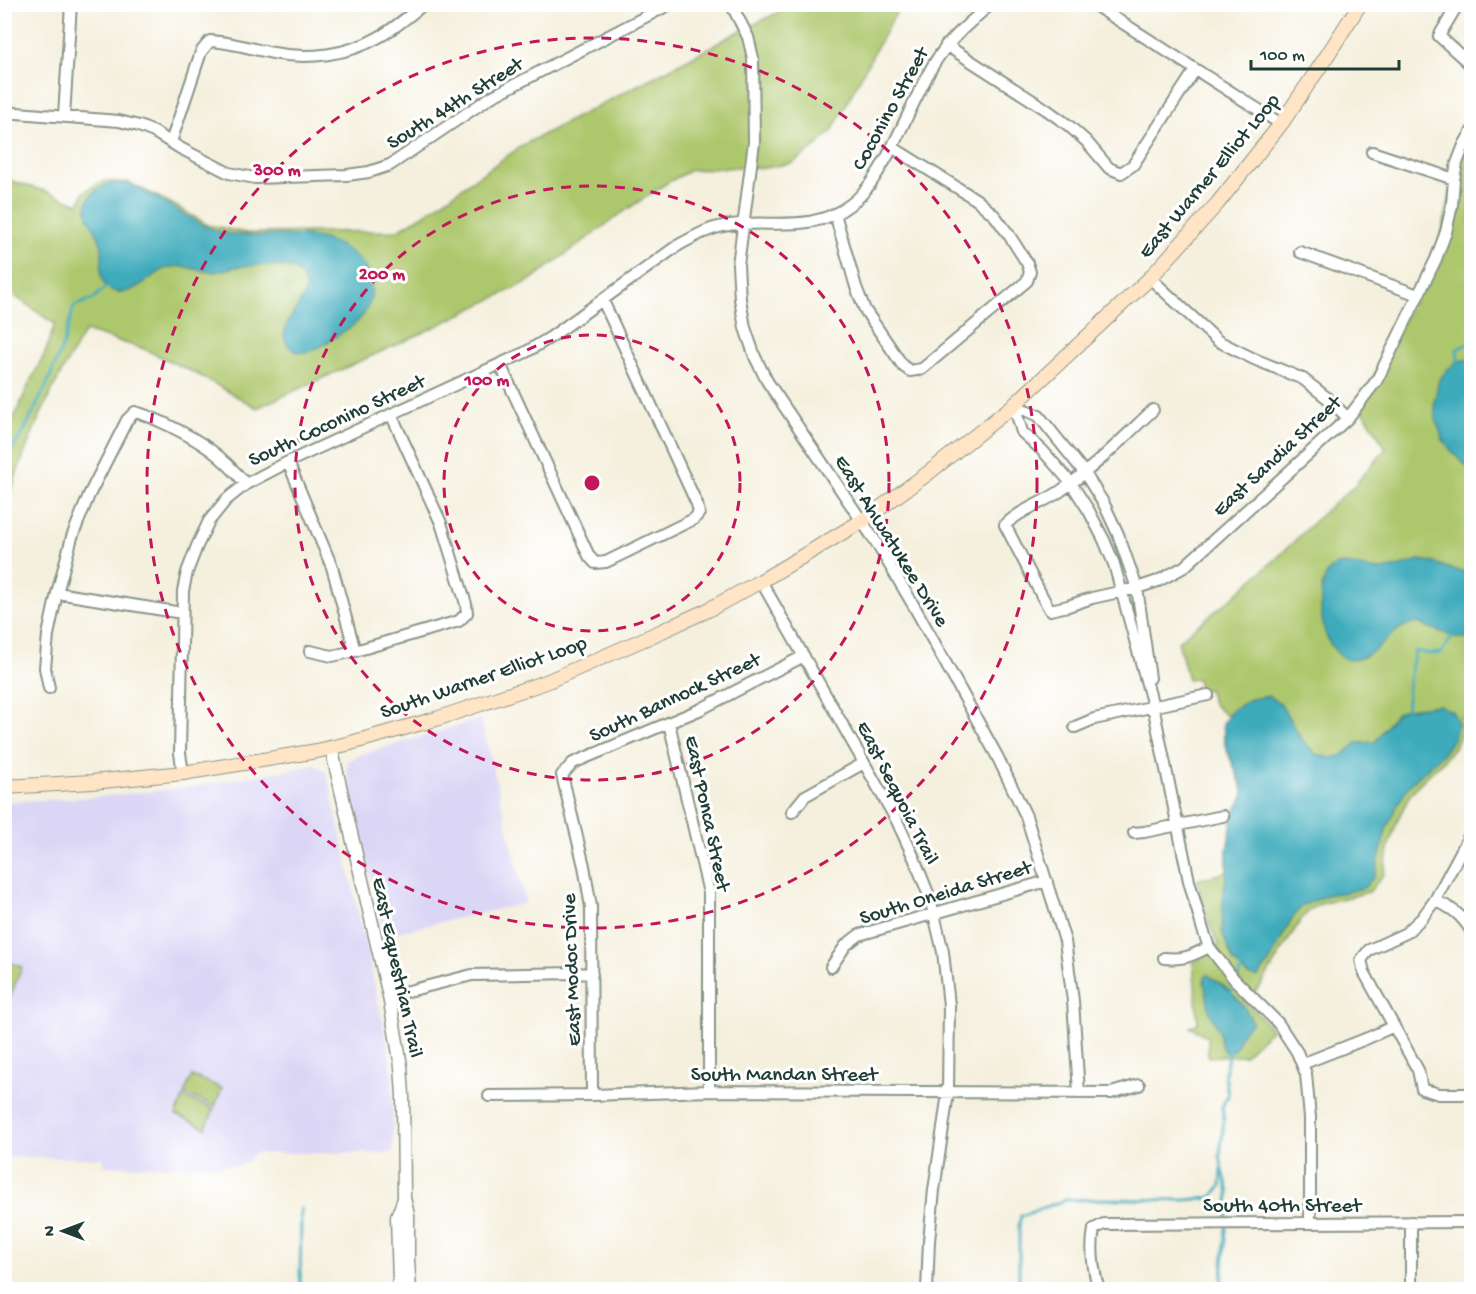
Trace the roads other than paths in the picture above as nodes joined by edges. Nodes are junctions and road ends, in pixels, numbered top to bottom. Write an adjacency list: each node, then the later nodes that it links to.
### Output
1 (71, 4): 13 (street)
2 (424, 4): 16 (street)
3 (670, 4): 16 (street, South 44th Street)
4 (731, 4): 21 (street, East Ahwatukee Drive)
5 (992, 4): 9 (street, Coconino Street)
6 (1094, 4): 11 (street)
7 (1360, 4): 14 (main road, East Warner Elliot Loop)
8 (1458, 4): 10 (street)
9 (946, 45): 11 (street); 17 (street, Coconino Street)
10 (1472, 66)
11 (1195, 70): 14 (street)
12 (4, 112): 13 (street, South 44th Street)
13 (64, 116): 16 (street, South 44th Street)
14 (1281, 124): 23 (main road, East Warner Elliot Loop)
15 (1472, 131): 19 (street, East Sandia Street)
16 (171, 142)
17 (892, 147): 20 (street, Coconino Street); 20 (street)
18 (1372, 152): 19 (street)
19 (1454, 179): 24 (street, East Sandia Street)
20 (835, 214): 21 (street, Coconino Street)
21 (743, 225): 25 (street, South Coconino Street); 34 (street, East Ahwatukee Drive)
22 (1300, 252): 24 (street)
23 (1150, 278): 27 (main road, East Warner Elliot Loop); 30 (street)
24 (1418, 295): 30 (street, East Sandia Street)
25 (603, 301): 26 (street, South Coconino Street); 26 (street)
26 (500, 364): 29 (street, South Coconino Street)
27 (1014, 405): 32 (street); 32 (street); 34 (main road, South Warner Elliot Loop)
28 (1153, 410): 32 (street)
29 (391, 414): 31 (street, South Coconino Street); 41 (street)
30 (1348, 418): 36 (street, East Sandia Street)
31 (288, 462): 33 (street, South Coconino Street); 41 (street)
32 (1077, 478): 36 (street); 38 (street); 38 (street, East Sandia Street)
33 (246, 484): 37 (street); 39 (street, South Coconino Street)
34 (862, 521): 35 (main road, South Warner Elliot Loop); 58 (street, East Ahwatukee Drive)
35 (761, 580): 42 (street, East Sequoia Trail); 48 (main road, South Warner Elliot Loop)
36 (1137, 588): 38 (street, East Sandia Street); 45 (street)
37 (57, 593): 39 (street); 43 (street)
38 (1122, 593): 45 (street)
39 (182, 613): 50 (street, South Coconino Street)
40 (310, 651): 41 (street)
41 (355, 651)
42 (804, 656): 46 (street, South Bannock Street); 49 (street, East Sequoia Trail)
43 (49, 688)
44 (1208, 695): 45 (street)
45 (1154, 706): 47 (street); 55 (street)
46 (669, 723): 51 (street, South Bannock Street); 70 (street, East Ponca Street)
47 (1076, 726)
48 (331, 747): 50 (main road, South Warner Elliot Loop); 66 (street, East Equestrian Trail)
49 (864, 763): 53 (street); 60 (street, East Sequoia Trail)
50 (183, 773): 52 (main road, South Warner Elliot Loop)
51 (562, 775): 65 (street, East Modoc Drive)
52 (4, 787)
53 (792, 812)
54 (1223, 816): 55 (street)
55 (1179, 825): 57 (street); 62 (street)
56 (1472, 831): 59 (street)
57 (1134, 833)
58 (1047, 881): 60 (street, South Oneida Street); 72 (street, East Ahwatukee Drive)
59 (1435, 900): 61 (street); 67 (street)
60 (934, 914): 64 (street, South Oneida Street); 71 (street, East Sequoia Trail)
61 (1472, 932)
62 (1212, 951): 63 (street); 68 (street)
63 (1164, 958)
64 (831, 967)
65 (592, 974): 66 (street); 74 (street, East Modoc Drive)
66 (389, 996): 76 (street, East Equestrian Trail)
67 (1394, 1026): 68 (street); 73 (street)
68 (1302, 1064): 79 (street)
69 (1139, 1085): 72 (street, South Mandan Street)
70 (709, 1091): 71 (street, South Mandan Street); 74 (street, South Mandan Street)
71 (948, 1093): 72 (street, South Mandan Street); 82 (street, East Sequoia Trail)
72 (1079, 1094)
73 (1472, 1094)
74 (592, 1095): 75 (street, South Mandan Street)
75 (489, 1096)
76 (404, 1198): 80 (street, East Equestrian Trail); 81 (street, East Equestrian Trail)
77 (1411, 1222): 78 (street, South 40th Street); 79 (street, South 40th Street); 84 (street)
78 (1472, 1222)
79 (1310, 1223): 83 (street, South 40th Street)
80 (398, 1290)
81 (410, 1290)
82 (927, 1290)
83 (1099, 1290)
84 (1411, 1290)

